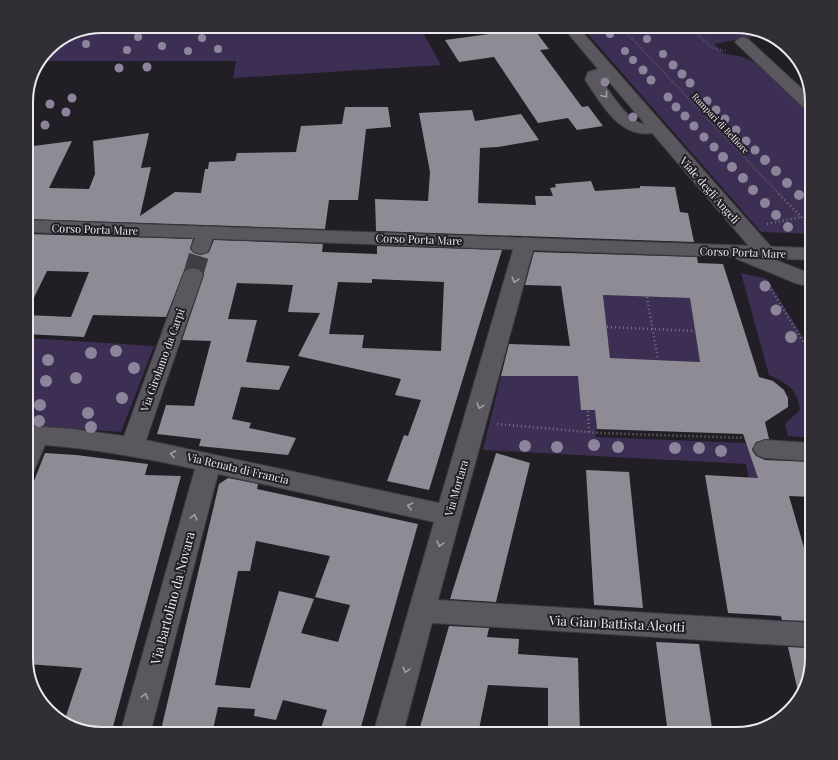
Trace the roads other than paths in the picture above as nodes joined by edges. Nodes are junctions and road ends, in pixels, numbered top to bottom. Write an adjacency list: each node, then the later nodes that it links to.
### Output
1 (574, 33): 7 (street, Viale degli Angeli)
2 (747, 46): 3 (street)
3 (805, 100)
4 (33, 227): 5 (street, Corso Porta Mare)
5 (525, 243): 6 (street, Corso Porta Mare); 18 (street, Via Mortara, one-way to 18)
6 (733, 252): 7 (street, Corso Porta Mare); 12 (street)
7 (765, 252): 8 (street, Corso Porta Mare)
8 (805, 254)
9 (805, 258): 11 (street)
10 (193, 275): 14 (street, Via Girolamo da Carpi)
11 (805, 280)
12 (805, 282)
13 (33, 435): 14 (street, Via Renata di Francia)
14 (132, 446): 17 (street, Via Renata di Francia, one-way to 14)
15 (765, 449): 16 (street)
16 (805, 452)
17 (208, 462): 18 (street, Via Renata di Francia, one-way to 17); 21 (street, Via Bartolino da Novara, one-way to 17)
18 (448, 515): 19 (street, Via Mortara, one-way to 19)
19 (422, 611): 20 (street, Via Gian Battista Aleotti); 22 (street, Via Mortara, one-way to 22)
20 (805, 635)
21 (137, 727)
22 (390, 727)

